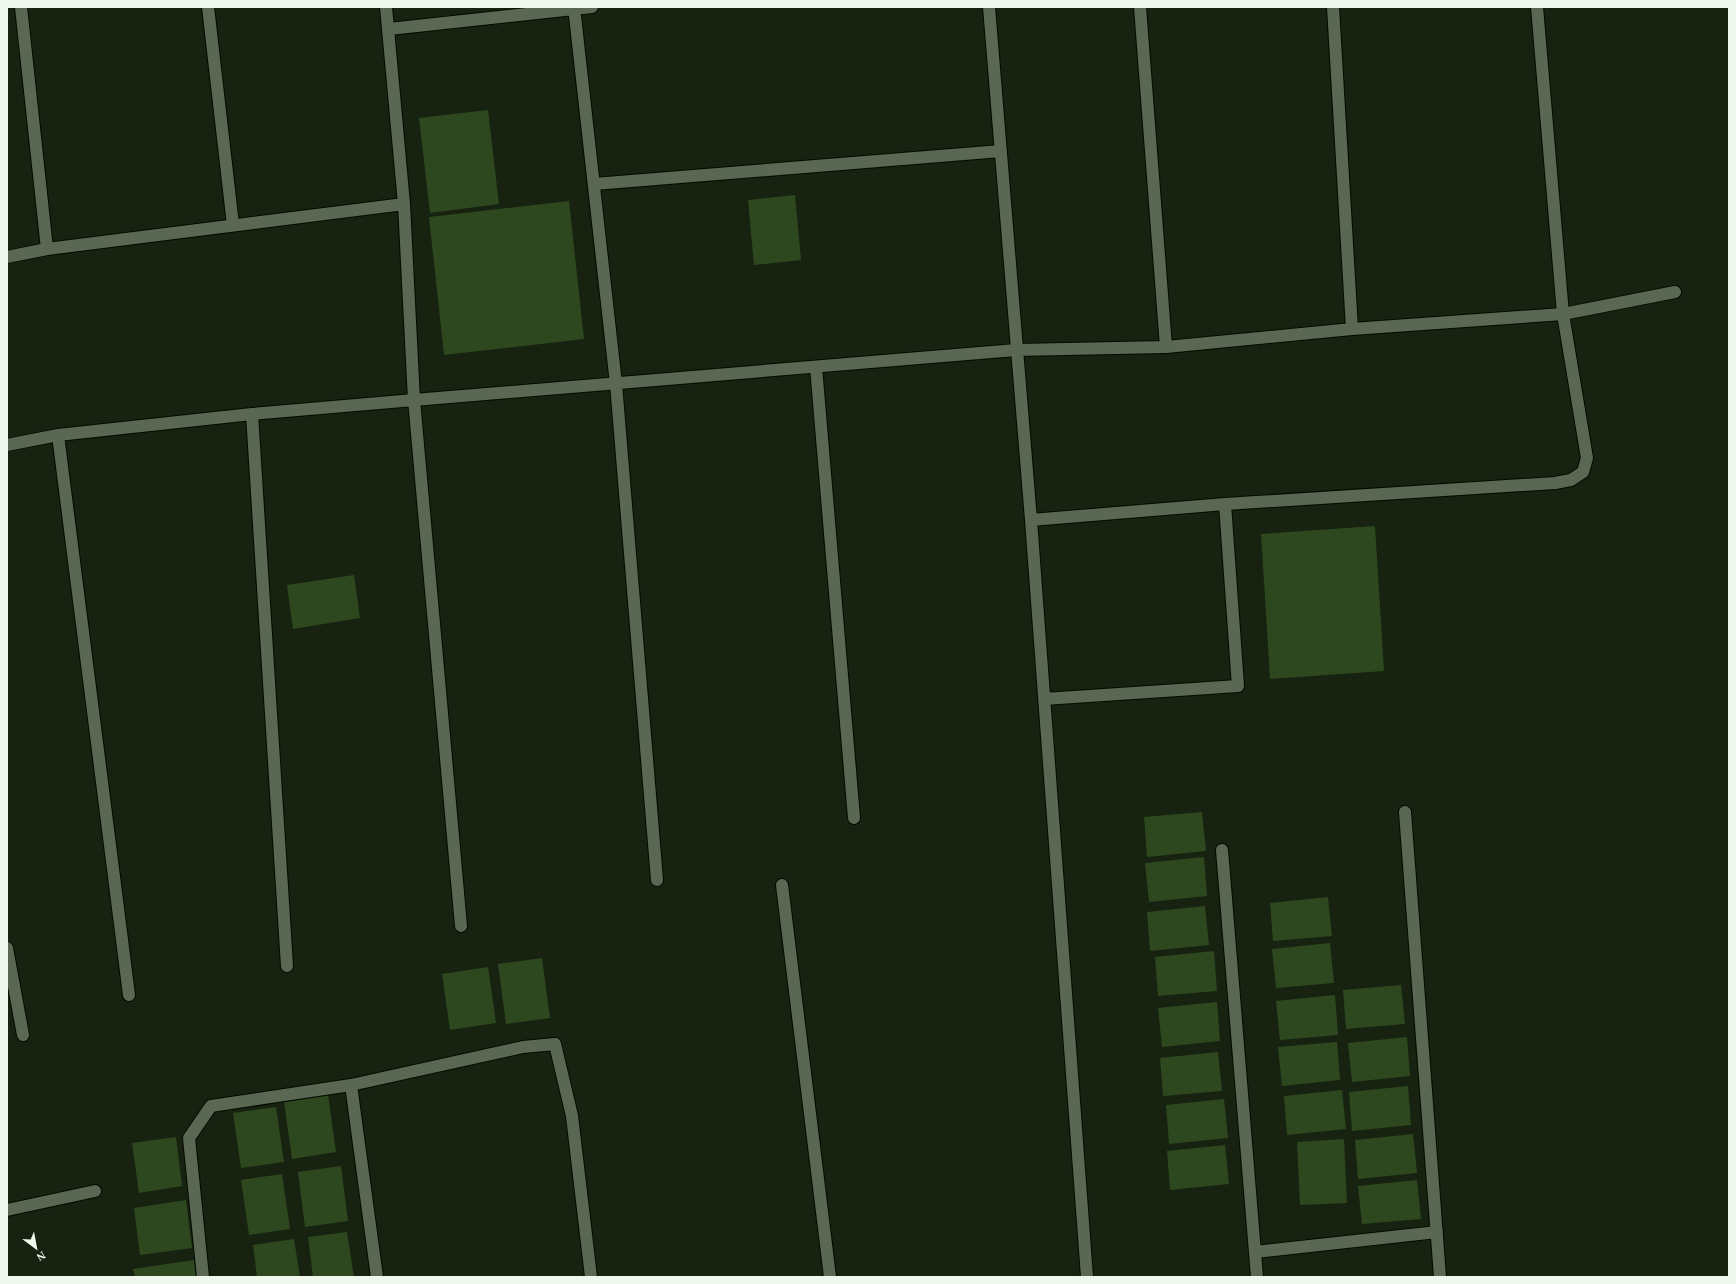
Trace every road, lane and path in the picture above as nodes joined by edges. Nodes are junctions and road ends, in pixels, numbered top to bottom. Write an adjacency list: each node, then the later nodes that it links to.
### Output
1 (22, 7): 15 (street)
2 (208, 7): 14 (street)
3 (386, 7): 10 (street)
4 (592, 7): 9 (street)
5 (990, 7): 11 (street)
6 (1140, 7): 20 (street)
7 (1333, 7): 19 (street)
8 (1537, 7): 18 (street)
9 (574, 8): 10 (street); 12 (street)
10 (389, 29): 13 (street)
11 (1001, 151): 12 (street); 21 (street)
12 (594, 184): 23 (street)
13 (404, 204): 14 (street); 24 (street)
14 (233, 225): 15 (street)
15 (47, 249): 16 (street)
16 (7, 257)
17 (1675, 292): 18 (street)
18 (1563, 314): 19 (street); 28 (street)
19 (1352, 329): 20 (street)
20 (1166, 347): 21 (street)
21 (1016, 350): 22 (street); 29 (street)
22 (816, 367): 23 (street); 32 (street)
23 (616, 384): 24 (street); 34 (street)
24 (414, 400): 25 (street); 36 (street)
25 (252, 414): 26 (street); 38 (street)
26 (58, 435): 27 (street); 39 (street)
27 (7, 445)
28 (1226, 504): 29 (street); 30 (street)
29 (1031, 520): 30 (street)
30 (1044, 699): 50 (street)
31 (1405, 812): 44 (street)
32 (854, 818)
33 (1222, 850): 45 (street)
34 (657, 880)
35 (782, 885): 49 (street)
36 (461, 926)
37 (7, 948): 40 (street)
38 (287, 966)
39 (128, 995)
40 (23, 1035)
41 (352, 1085): 46 (street); 47 (street); 48 (street)
42 (95, 1192): 43 (street)
43 (7, 1210)
44 (1437, 1232): 45 (street); 52 (street)
45 (1255, 1252): 51 (street)
46 (203, 1277)
47 (377, 1277)
48 (591, 1277)
49 (830, 1277)
50 (1087, 1277)
51 (1257, 1277)
52 (1440, 1277)

